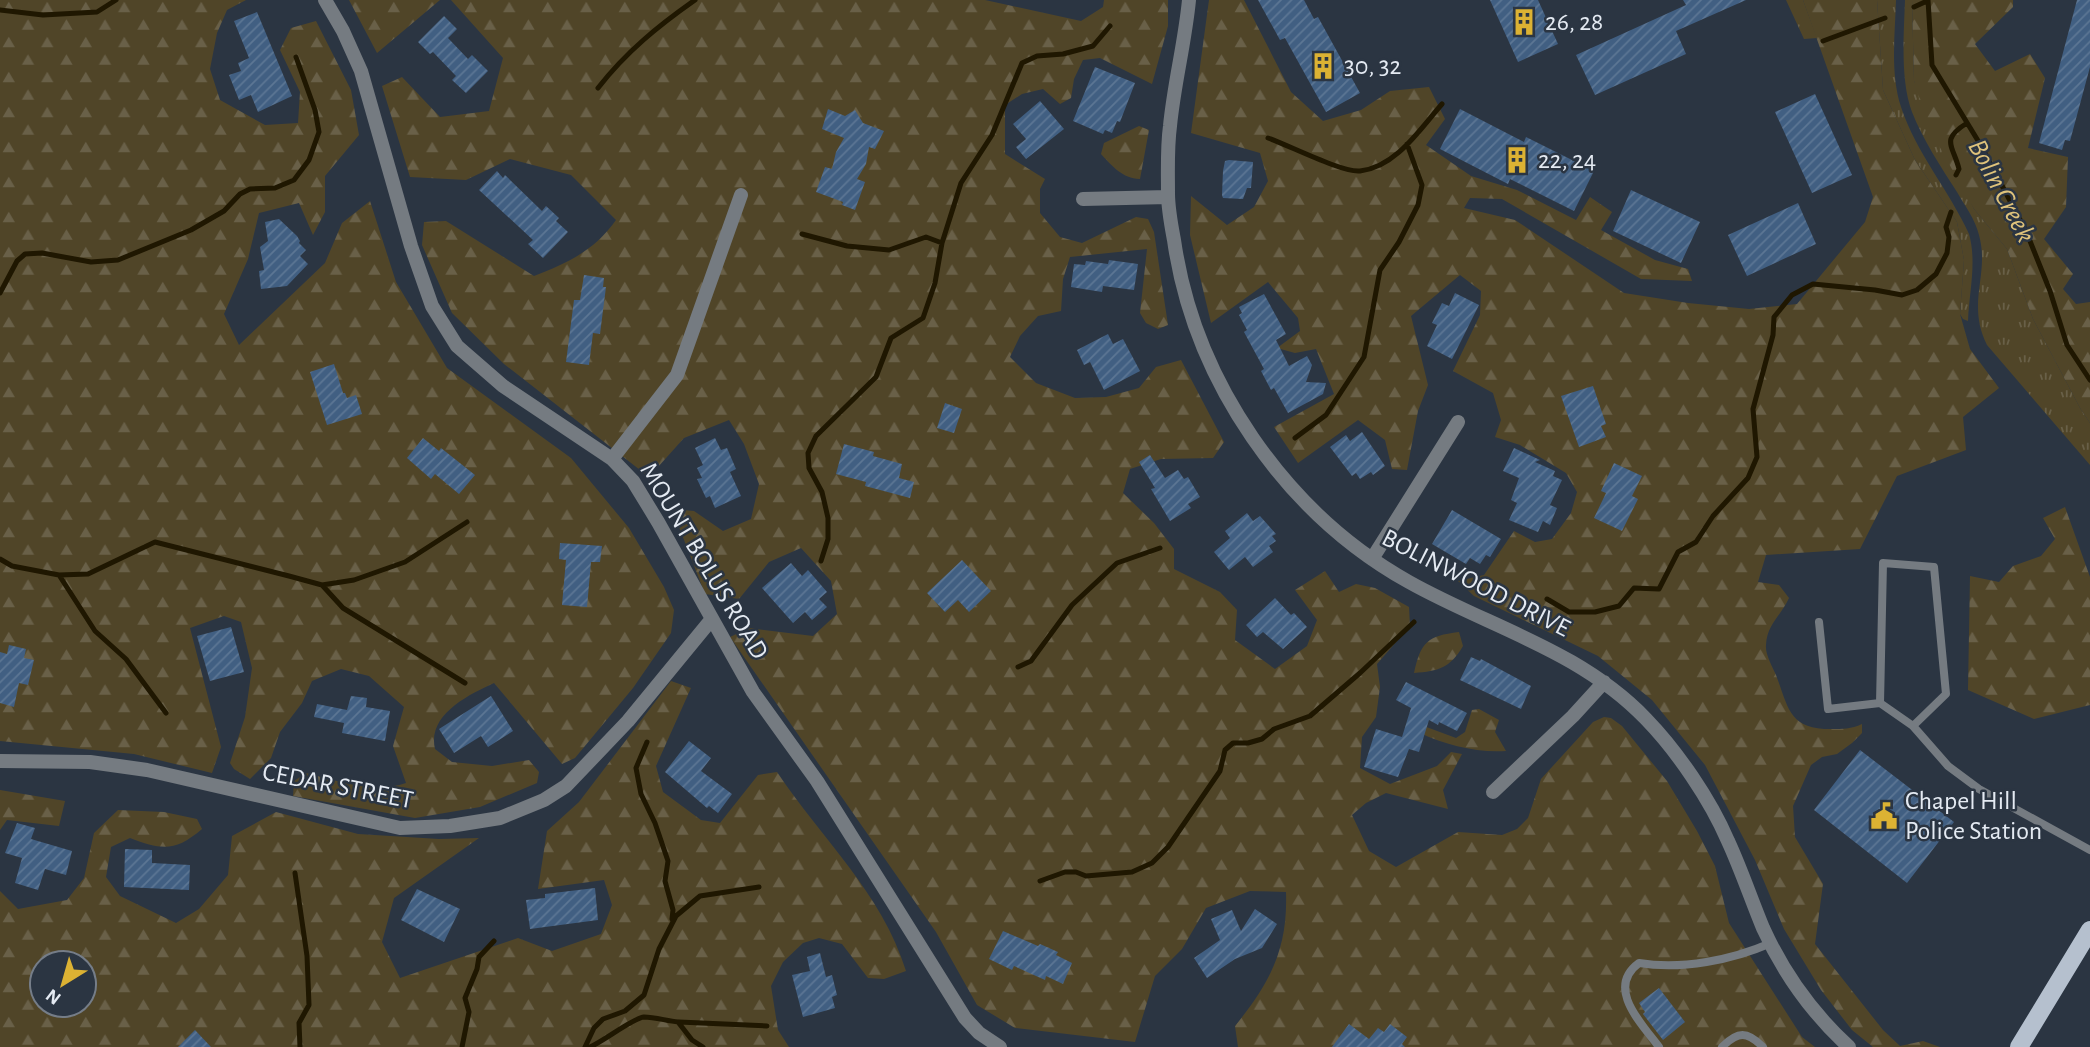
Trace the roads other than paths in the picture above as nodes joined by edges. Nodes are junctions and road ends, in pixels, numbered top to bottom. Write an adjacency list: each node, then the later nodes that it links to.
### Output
1 (325, 0): 7 (street, MOUNT BOLUS ROAD)
2 (1189, 0): 4 (street, BOLINWOOD DRIVE)
3 (741, 195): 7 (street)
4 (1168, 197): 5 (street); 8 (street, BOLINWOOD DRIVE)
5 (1083, 199)
6 (1458, 422): 8 (street)
7 (612, 459): 9 (street, MOUNT BOLUS ROAD)
8 (1372, 559): 11 (street, BOLINWOOD DRIVE)
9 (711, 620): 14 (street, CEDAR STREET); 19 (street, MOUNT BOLUS ROAD)
10 (1819, 622): 12 (lane)
11 (1604, 682): 15 (street); 18 (street, BOLINWOOD DRIVE)
12 (1880, 703): 13 (lane); 13 (lane)
13 (1913, 726): 16 (lane)
14 (0, 761)
15 (1493, 792)
16 (2090, 850)
17 (2090, 930): 24 (main road)
18 (1771, 943): 20 (lane); 23 (street, BOLINWOOD DRIVE)
19 (998, 1047)
20 (1659, 1047)
21 (1722, 1047): 22 (lane)
22 (1763, 1047)
23 (1849, 1047)
24 (2019, 1047)

